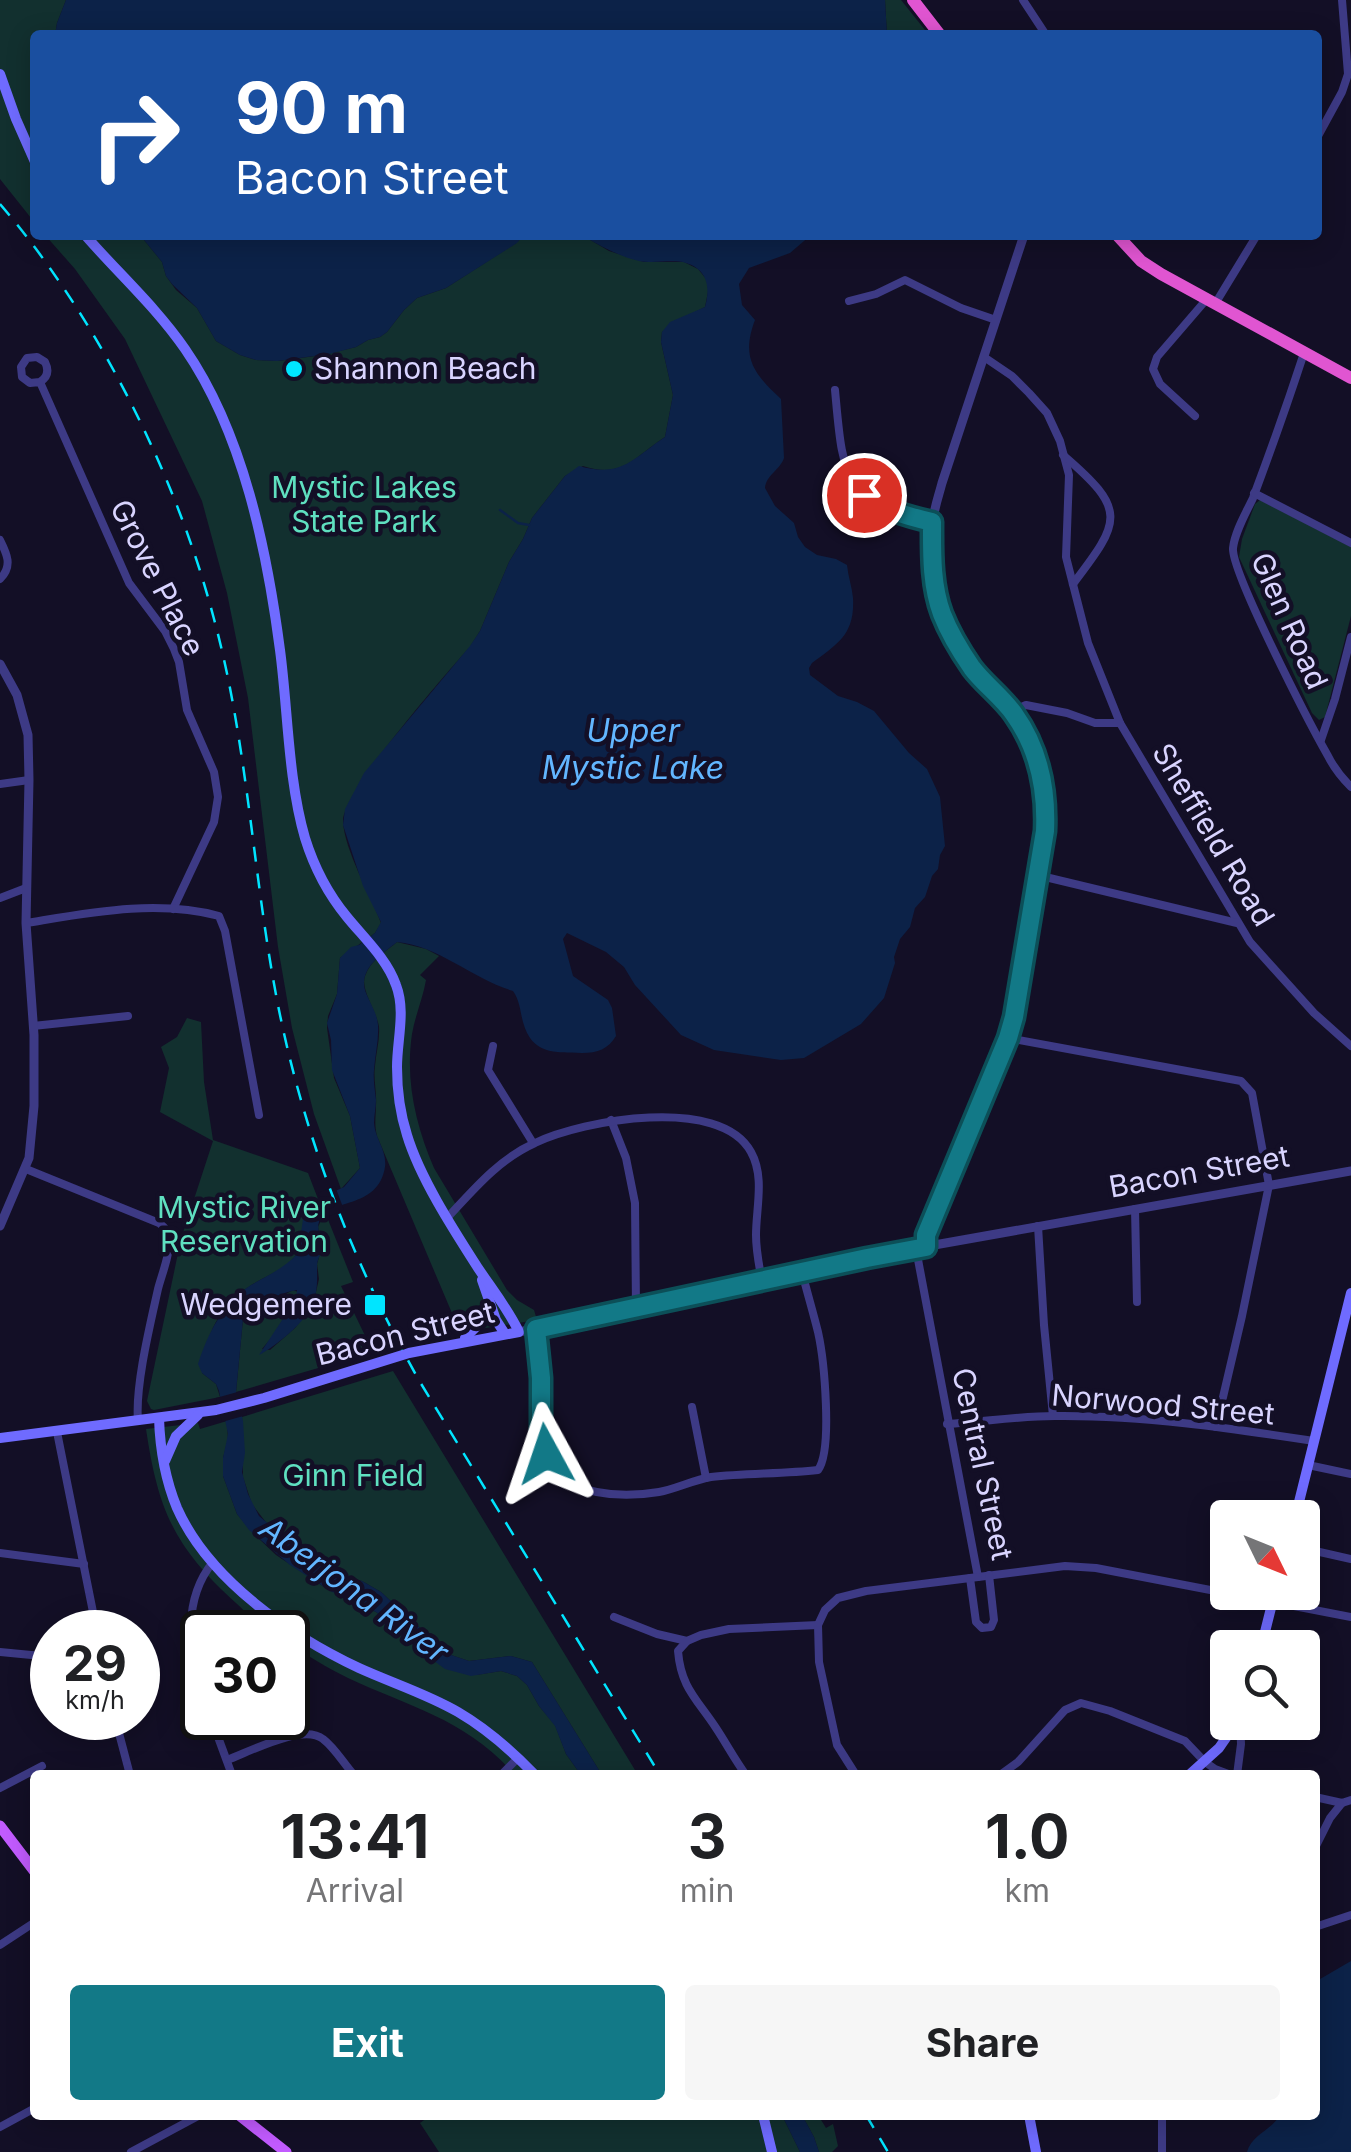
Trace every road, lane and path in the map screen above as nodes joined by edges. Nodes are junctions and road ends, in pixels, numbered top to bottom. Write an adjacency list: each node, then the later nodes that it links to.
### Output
1 (913, 0): 4 (highway)
2 (1023, 0): 5 (street)
3 (1342, 0): 7 (street)
4 (936, 30)
5 (1043, 30)
6 (0, 74): 8 (main road)
7 (1322, 129)
8 (30, 151)
9 (90, 240): 55 (main road)
10 (1022, 240): 15 (street)
11 (1122, 240): 14 (highway)
12 (1253, 240): 14 (street)
13 (849, 302): 15 (street)
14 (1210, 302): 16 (highway); 21 (street)
15 (996, 320): 17 (street)
16 (1304, 353): 18 (highway); 23 (street, Glen Road)
17 (984, 357): 22 (street); 24 (street)
18 (1351, 378)
19 (40, 382): 40 (street, Grove Place)
20 (835, 390): 24 (street)
21 (1194, 416)
22 (1063, 455): 28 (street); 28 (street)
23 (1254, 493): 26 (street); 33 (street, Glen Road)
24 (932, 522): 31 (street)
25 (0, 540): 27 (street)
26 (1351, 543)
27 (0, 579)
28 (1072, 584): 32 (street)
29 (1351, 638): 33 (street)
30 (0, 664): 34 (street)
31 (1012, 711): 32 (street, Sheffield Road); 37 (street)
32 (1120, 723): 41 (street, Sheffield Road)
33 (1320, 740): 36 (street, Glen Road)
34 (29, 780): 35 (street); 38 (street)
35 (0, 784)
36 (1351, 787)
37 (1038, 875): 41 (street); 45 (street)
38 (26, 888): 39 (street); 42 (street)
39 (0, 898)
40 (173, 909): 42 (street); 48 (street)
41 (1238, 922): 47 (street, Sheffield Road)
42 (26, 923): 44 (street)
43 (128, 1016): 44 (street)
44 (33, 1026): 51 (street)
45 (1008, 1038): 53 (street); 58 (street)
46 (492, 1046): 50 (street)
47 (1351, 1046)
48 (259, 1114)
49 (611, 1120): 50 (street); 61 (street); 65 (street)
50 (533, 1143): 55 (street)
51 (26, 1168): 56 (street); 74 (street)
52 (1351, 1170): 53 (street, Bacon Street)
53 (1270, 1185): 54 (street, Bacon Street); 76 (street)
54 (1135, 1209): 57 (street, Bacon Street); 64 (street)
55 (448, 1218): 59 (main road)
56 (0, 1226)
57 (1038, 1226): 58 (street, Bacon Street); 72 (street)
58 (921, 1248): 60 (street, Bacon Street); 75 (street, Central Street)
59 (476, 1265): 63 (main road); 67 (main road)
60 (802, 1272): 61 (street, Bacon Street); 83 (street)
61 (762, 1281): 65 (street, Bacon Street)
62 (1351, 1293): 79 (main road)
63 (488, 1297): 68 (main road); 69 (main road)
64 (1137, 1302)
65 (636, 1308): 66 (street, Bacon Street)
66 (536, 1329): 67 (street, Bacon Street); 83 (street)
67 (519, 1332): 68 (main road, Bacon Street)
68 (505, 1334): 69 (main road, Bacon Street)
69 (459, 1342): 71 (main road, Bacon Street)
70 (692, 1408): 83 (street)
71 (202, 1412): 73 (main road, Bacon Street); 81 (main road)
72 (1053, 1416): 75 (street, Norwood Street); 76 (street, Norwood Street)
73 (159, 1418): 74 (main road, Bacon Street); 81 (main road)
74 (138, 1421): 77 (main road, Bacon Street)
75 (948, 1424): 91 (street, Central Street)
76 (1216, 1427): 79 (street, Norwood Street)
77 (57, 1432): 78 (main road, Bacon Street); 89 (street)
78 (0, 1438)
79 (1314, 1441): 80 (main road)
80 (1308, 1465): 82 (street); 84 (main road)
81 (164, 1467): 88 (main road)
82 (1351, 1474)
83 (706, 1478)
84 (1299, 1500)
85 (1320, 1552): 87 (street)
86 (0, 1554): 89 (street)
87 (1351, 1560)
88 (213, 1562): 95 (street); 106 (main road)
89 (84, 1564): 94 (street)
90 (989, 1576): 91 (street, Central Street); 91 (street); 92 (street, Central Street)
91 (974, 1577): 98 (street)
92 (1210, 1587)
93 (1320, 1609): 96 (street, Central Street)
94 (93, 1610)
95 (194, 1610)
96 (1351, 1617)
97 (614, 1618): 99 (street)
98 (818, 1625): 99 (street); 117 (street)
99 (687, 1641): 116 (street)
100 (0, 1652): 101 (street)
101 (30, 1655)
102 (121, 1740): 111 (street)
103 (219, 1740): 107 (street)
104 (1225, 1740): 108 (main road)
105 (1240, 1740): 121 (street)
106 (518, 1758): 114 (street); 115 (main road)
107 (226, 1760): 112 (street); 113 (street)
108 (1205, 1762): 118 (street); 119 (main road); 120 (street)
109 (42, 1766): 110 (street)
110 (34, 1770)
111 (129, 1770)
112 (230, 1770)
113 (350, 1770)
114 (506, 1770)
115 (530, 1770)
116 (743, 1770)
117 (853, 1770)
118 (1007, 1770)
119 (1195, 1770)
120 (1218, 1770)
121 (1235, 1770)
122 (30, 1772): 123 (street)
123 (0, 1788)
124 (1320, 1798): 125 (street)
125 (1346, 1802): 127 (street)
126 (0, 1826): 128 (main road)
127 (1320, 1838)
128 (30, 1865)
129 (1351, 1915): 131 (street)
130 (30, 1925): 132 (street)
131 (1320, 1925)
132 (0, 1945)
133 (30, 2111): 139 (street)
134 (191, 2120): 140 (street)
135 (245, 2120): 141 (main road)
136 (764, 2120): 142 (main road)
137 (1029, 2120): 143 (main road)
138 (1162, 2120): 144 (street)
139 (0, 2127)
140 (130, 2152)
141 (286, 2152)
142 (772, 2152)
143 (1036, 2152)
144 (1162, 2152)

